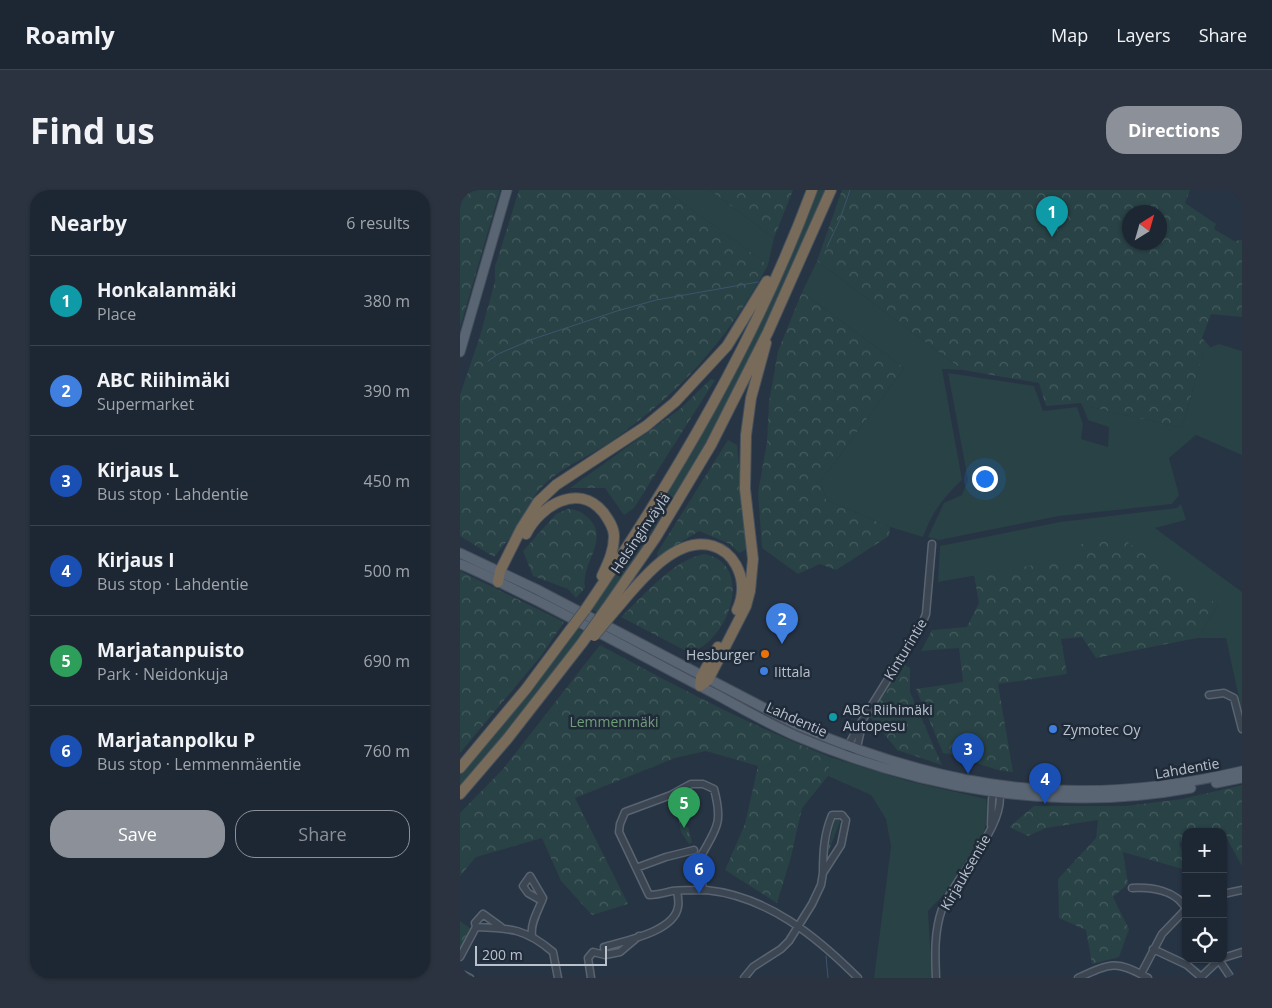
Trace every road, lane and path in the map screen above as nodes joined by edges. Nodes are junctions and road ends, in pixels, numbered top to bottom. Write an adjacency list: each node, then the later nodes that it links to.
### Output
1 (507, 190): 6 (main road)
2 (812, 190): 4 (highway)
3 (831, 190): 5 (highway, Helsinginväylä)
4 (780, 268): 10 (highway); 12 (highway, Helsinginväylä)
5 (768, 332): 13 (highway, Helsinginväylä); 14 (highway)
6 (460, 352)
7 (932, 544): 17 (street, Kinturintie)
8 (460, 553): 10 (main road, Lahdentie)
9 (460, 564): 11 (main road, Lahdentie)
10 (503, 573): 11 (highway); 12 (highway); 14 (main road, Lahdentie)
11 (498, 582): 14 (main road, Lahdentie)
12 (597, 592): 19 (highway, bridge)
13 (609, 611): 14 (highway); 23 (highway, Helsinginväylä, bridge)
14 (703, 681): 17 (main road, Lahdentie); 18 (main road, Lahdentie)
15 (1209, 695): 16 (street)
16 (1242, 729)
17 (852, 747): 18 (street, Kinturintie); 22 (main road, Lahdentie)
18 (849, 756): 22 (main road, Lahdentie)
19 (460, 768)
20 (1242, 771): 22 (main road, Lahdentie)
21 (1242, 778): 22 (main road, Lahdentie)
22 (997, 790): 54 (street, Kirjauksentie)
23 (460, 794)
24 (694, 850): 25 (street)
25 (636, 868): 28 (street); 30 (street)
26 (823, 872): 26 (street); 35 (street)
27 (1132, 888): 33 (street)
28 (703, 890): 30 (street); 35 (street)
29 (1242, 890): 31 (street)
30 (677, 891): 39 (street)
31 (1227, 893)
32 (542, 901): 38 (street)
33 (1182, 904)
34 (1182, 913): 40 (street)
35 (797, 926): 52 (street); 53 (street)
36 (476, 927): 37 (street); 37 (street); 43 (street)
37 (501, 927): 38 (street)
38 (532, 935): 50 (street)
39 (639, 936): 42 (street); 42 (street)
40 (1153, 949): 48 (street); 56 (street)
41 (1242, 952): 44 (street)
42 (605, 956): 51 (street)
43 (460, 957)
44 (1227, 957)
45 (1217, 963): 56 (street)
46 (1223, 963): 57 (street)
47 (460, 973): 49 (street)
48 (1145, 976): 55 (street)
49 (470, 978)
50 (558, 978)
51 (591, 978)
52 (744, 978)
53 (858, 978)
54 (936, 978)
55 (1078, 978)
56 (1201, 978)
57 (1231, 978)

